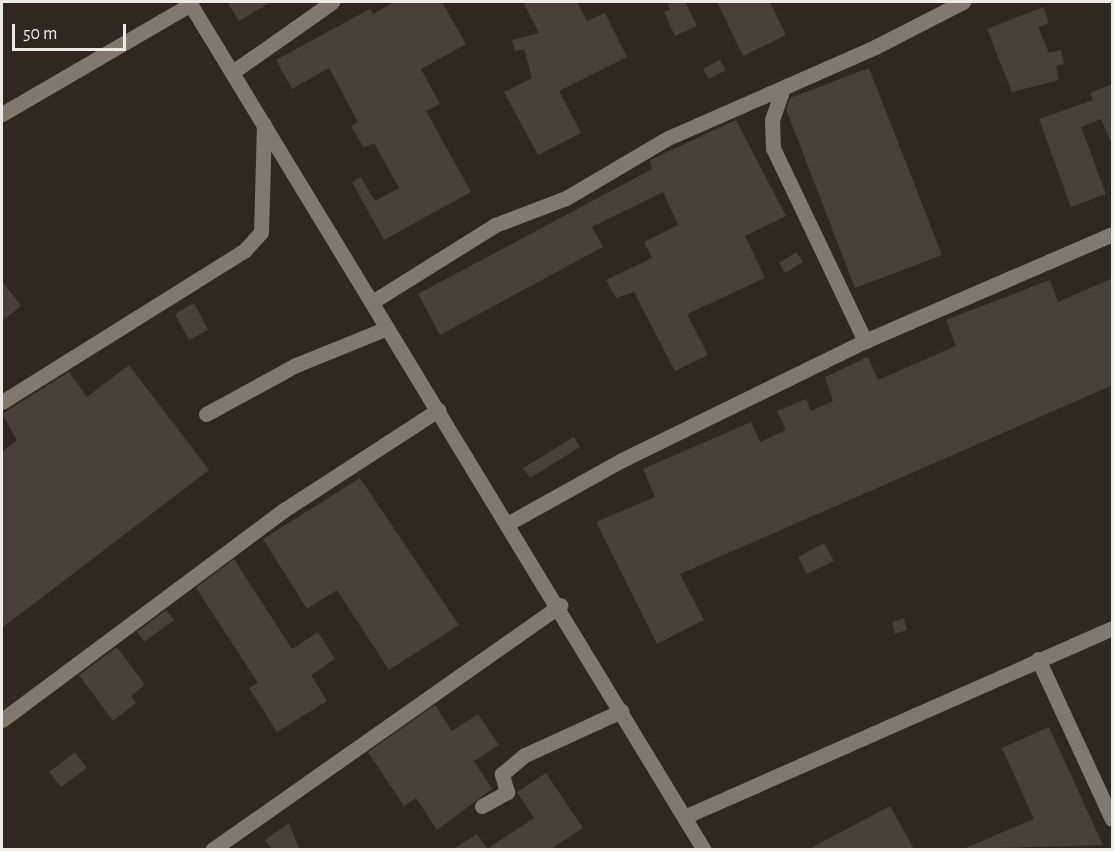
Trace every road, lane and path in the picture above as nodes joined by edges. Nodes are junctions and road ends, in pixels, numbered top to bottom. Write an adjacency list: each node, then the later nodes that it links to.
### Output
1 (328, 2): 4 (street)
2 (963, 2): 5 (street)
3 (190, 3): 4 (street); 6 (street)
4 (234, 71): 7 (street)
5 (783, 88): 9 (street); 11 (street)
6 (2, 114)
7 (264, 124): 9 (street); 12 (street)
8 (1113, 234): 11 (street)
9 (372, 302): 10 (street)
10 (387, 328): 13 (street); 14 (street)
11 (864, 341): 15 (street)
12 (2, 402)
13 (438, 410): 15 (street); 20 (street)
14 (206, 414)
15 (507, 524): 16 (street)
16 (560, 605): 19 (street); 24 (street)
17 (1113, 628): 18 (street)
18 (1038, 659): 22 (street); 23 (street)
19 (621, 711): 21 (street); 22 (street)
20 (2, 720)
21 (482, 806)
22 (684, 818): 25 (street)
23 (1113, 819)
24 (212, 849)
25 (704, 849)

